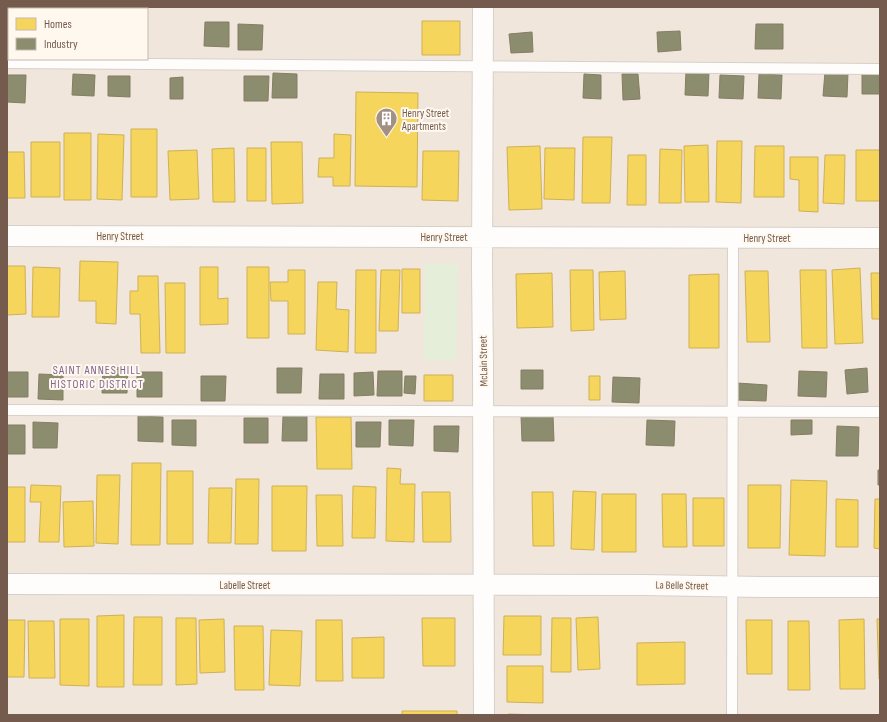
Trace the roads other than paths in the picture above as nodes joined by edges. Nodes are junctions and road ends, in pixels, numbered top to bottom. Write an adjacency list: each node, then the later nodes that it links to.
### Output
1 (483, 7): 3 (street, McLain Street)
2 (7, 63): 3 (lane)
3 (482, 66): 4 (lane); 6 (street, McLain Street)
4 (880, 69)
5 (7, 236): 6 (street, Henry Street)
6 (483, 237): 7 (street, Henry Street); 10 (street, McLain Street)
7 (733, 238): 8 (street, Henry Street); 11 (lane)
8 (880, 238)
9 (7, 410): 10 (lane)
10 (483, 412): 11 (lane); 14 (street, McLain Street)
11 (732, 412): 12 (lane); 15 (lane)
12 (880, 412)
13 (7, 584): 14 (street, Labelle Street)
14 (484, 585): 15 (street, La Belle Street); 17 (street, McLain Street)
15 (732, 586): 16 (street, La Belle Street); 18 (lane)
16 (880, 587)
17 (484, 715)
18 (732, 715)

